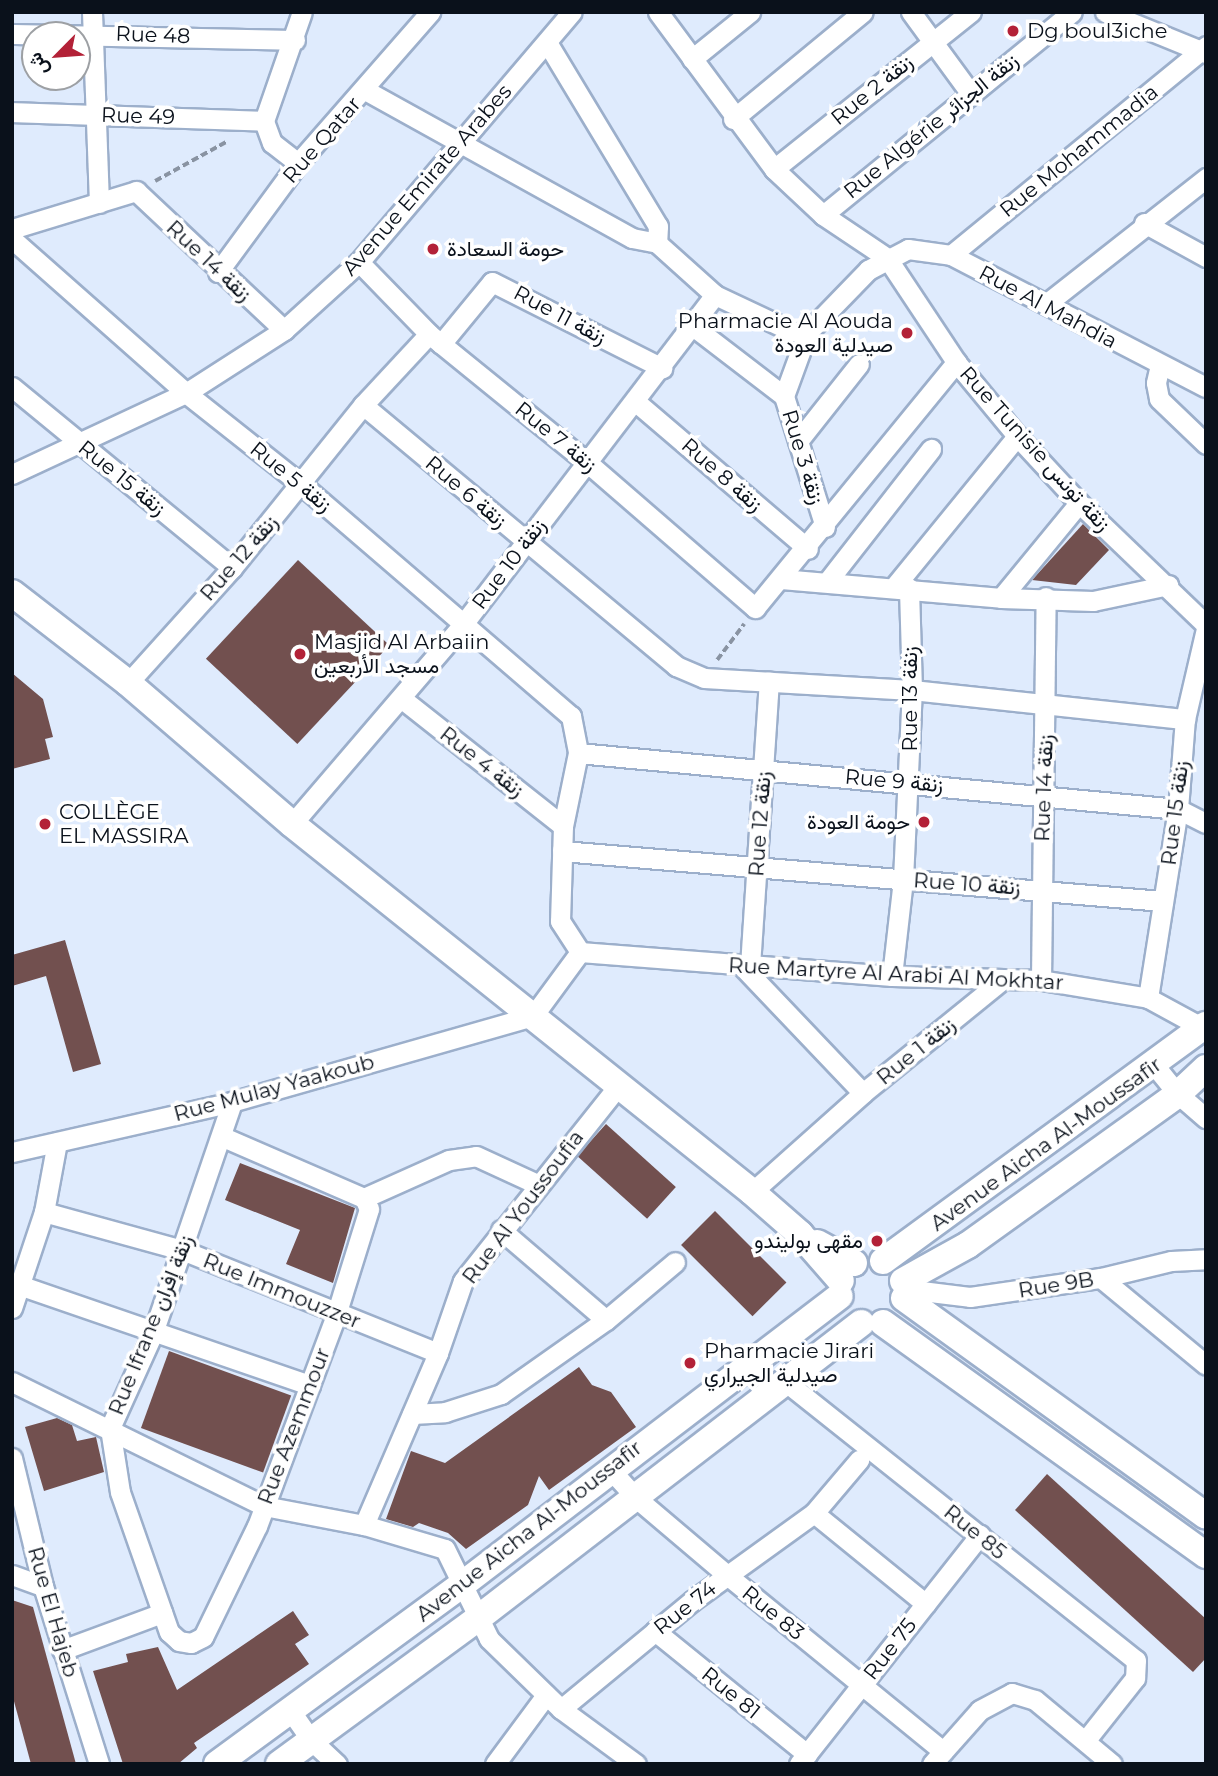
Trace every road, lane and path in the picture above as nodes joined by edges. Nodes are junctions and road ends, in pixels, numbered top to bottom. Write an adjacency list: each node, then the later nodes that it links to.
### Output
1 (92, 12): 12 (street)
2 (302, 12): 14 (street)
3 (430, 12): 19 (street, Rue Qatar)
4 (572, 12): 16 (street, Avenue Emirate Arabes)
5 (658, 12): 18 (street, Rue Tunisie زنقة تونس)
6 (750, 12): 18 (street)
7 (863, 12): 23 (street)
8 (911, 12): 15 (street)
9 (971, 12): 15 (street, Rue 2 زنقة)
10 (1072, 12): 20 (street, Rue Algérie زنقة الجزائر)
11 (1105, 12): 17 (street)
12 (92, 33): 13 (street, Rue 48); 14 (street, Rue 48); 22 (street)
13 (12, 34)
14 (295, 40): 24 (street)
15 (932, 41): 20 (street); 27 (street, Rue 2 زنقة)
16 (548, 44): 25 (street, Avenue Emirate Arabes); 35 (street)
17 (1204, 49): 36 (street, Rue Mohammadia)
18 (692, 59): 23 (street, Rue Tunisie زنقة تونس)
19 (365, 90): 25 (street); 26 (street, Rue Qatar)
20 (971, 94): 31 (street, Rue Algérie زنقة الجزائر)
21 (12, 113): 22 (street, Rue 49)
22 (95, 114): 24 (street, Rue 49); 30 (street)
23 (733, 119): 27 (street, Rue Tunisie زنقة تونس)
24 (264, 121): 26 (street); 29 (path)
25 (460, 143): 35 (street); 39 (street, Avenue Emirate Arabes)
26 (298, 163): 40 (street, Rue Qatar)
27 (774, 169): 31 (street, Rue Tunisie زنقة تونس)
28 (1206, 178): 32 (street)
29 (136, 191): 30 (street); 40 (street, Rue 14 زنقة)
30 (99, 203): 33 (street)
31 (823, 215): 38 (street, Rue Tunisie زنقة تونس)
32 (1144, 223): 37 (street); 42 (street)
33 (12, 229)
34 (12, 239): 53 (street, Rue 5 زنقة)
35 (657, 243): 41 (street)
36 (951, 255): 38 (street, Rue Al Mahdia); 42 (street, Rue Al Mahdia)
37 (1206, 257)
38 (887, 258): 45 (street, Rue 3 زنقة); 47 (street, Rue Tunisie زنقة تونس)
39 (359, 262): 44 (street, Avenue Emirate Arabes); 46 (street, Rue 7 زنقة)
40 (218, 272): 44 (street, Rue 14 زنقة)
41 (715, 295): 43 (street, Rue 10 زنقة); 45 (street)
42 (1046, 304): 49 (street, Rue Al Mahdia)
43 (694, 327): 50 (street, Rue 10 زنقة); 54 (street)
44 (284, 330): 53 (street, Avenue Emirate Arabes)
45 (807, 333): 54 (street, Rue 3 زنقة)
46 (435, 339): 50 (street, Rue 11 زنقة); 56 (street, Rue 12 زنقة); 62 (street, Rue 7 زنقة)
47 (956, 362): 57 (street, Rue Tunisie زنقة تونس); 66 (street)
48 (859, 364): 58 (street)
49 (1160, 365): 52 (street, Rue Al Mahdia); 60 (street)
50 (662, 368): 55 (street, Rue 10 زنقة)
51 (12, 387): 59 (street, Rue 15 زنقة)
52 (1206, 387)
53 (186, 393): 59 (street, Avenue Emirate Arabes); 64 (street, Rue 5 زنقة)
54 (784, 396): 58 (street, Rue 3 زنقة)
55 (636, 402): 62 (street, Rue 10 زنقة); 68 (street, Rue 8 زنقة)
56 (363, 405): 64 (street, Rue 12 زنقة); 67 (street, Rue 6 زنقة)
57 (1017, 436): 65 (street, Rue Tunisie زنقة تونس); 73 (street)
58 (798, 441): 66 (street, Rue 3 زنقة)
59 (80, 444): 63 (street, Avenue Emirate Arabes); 69 (street, Rue 15 زنقة)
60 (1206, 444)
61 (931, 449): 71 (street)
62 (589, 464): 67 (street, Rue 10 زنقة); 77 (street, Rue 7 زنقة)
63 (12, 474)
64 (302, 485): 69 (street, Rue 12 زنقة); 78 (street, Rue 5 زنقة)
65 (1079, 503): 72 (street, Rue Tunisie زنقة تونس); 76 (street)
66 (825, 527): 68 (street)
67 (524, 540): 78 (street, Rue 10 زنقة); 80 (street, Rue 6 زنقة)
68 (808, 549): 70 (street)
69 (232, 568): 82 (street, Rue 12 زنقة)
70 (781, 579): 71 (street); 77 (street)
71 (827, 582): 73 (street)
72 (1168, 585): 75 (street); 79 (street, Rue Tunisie زنقة تونس)
73 (901, 588): 76 (street); 83 (street, Rue 13 زنقة)
74 (12, 593): 82 (main road)
75 (1046, 597): 76 (street); 85 (street, Rue 14 زنقة)
76 (1001, 598)
77 (755, 608): 80 (path)
78 (464, 623): 84 (street, Rue 10 زنقة); 87 (street, Rue 5 زنقة)
79 (1206, 627): 86 (street, Rue 15 زنقة)
80 (704, 678): 81 (street)
81 (769, 682): 83 (street); 88 (street, Rue 12 زنقة)
82 (128, 683): 93 (main road)
83 (912, 690): 85 (street); 89 (street, Rue 13 زنقة)
84 (401, 698): 93 (street, Rue 10 زنقة); 94 (street, Rue 4 زنقة)
85 (1047, 706): 86 (street); 90 (street, Rue 14 زنقة)
86 (1185, 719): 91 (street, Rue 15 زنقة)
87 (578, 753): 88 (street, Rue 9 زنقة); 94 (street)
88 (763, 771): 89 (street, Rue 9 زنقة); 96 (street, Rue 12 زنقة)
89 (908, 782): 90 (street, Rue 9 زنقة); 97 (street, Rue 13 زنقة)
90 (1043, 795): 91 (street, Rue 9 زنقة); 98 (street, Rue 14 زنقة)
91 (1178, 809): 92 (street, Rue 9 زنقة); 99 (street, Rue 15 زنقة)
92 (1206, 823)
93 (292, 824): 106 (main road)
94 (563, 826): 95 (street)
95 (562, 851): 96 (street, Rue 10 زنقة); 100 (street)
96 (758, 868): 97 (street, Rue 10 زنقة); 101 (street, Rue 12 زنقة)
97 (903, 879): 98 (street, Rue 10 زنقة); 102 (street, Rue 13 زنقة)
98 (1039, 889): 99 (street, Rue 10 زنقة); 103 (street, Rue 14 زنقة)
99 (1163, 901): 105 (street, Rue 15 زنقة)
100 (580, 952): 101 (street, Rue Martyre Al Arabi Al Mokhtar); 106 (street)
101 (746, 966): 102 (street, Rue Martyre Al Arabi Al Mokhtar); 111 (street, Rue 1 زنقة)
102 (892, 976): 104 (street, Rue Martyre Al Arabi Al Mokhtar)
103 (1041, 980): 104 (street, Rue Martyre Al Arabi Al Mokhtar); 105 (street, Rue Martyre Al Arabi Al Mokhtar)
104 (1000, 981): 111 (street, Rue 1 زنقة)
105 (1147, 998): 107 (street, Rue Martyre Al Arabi Al Mokhtar)
106 (533, 1016): 110 (main road); 113 (street, Rue Mulay Yaakoub)
107 (1204, 1026): 108 (main road, Avenue Aicha Al-Moussafir)
108 (1155, 1066): 112 (street); 125 (main road, Avenue Aicha Al-Moussafir)
109 (1206, 1068): 112 (main road, Avenue Aicha Al-Moussafir)
110 (618, 1086): 118 (street, Rue Al Youssoufia); 119 (main road)
111 (863, 1093): 119 (street, Rue 1 زنقة)
112 (1178, 1094): 114 (street); 130 (main road, Avenue Aicha Al-Moussafir)
113 (232, 1101): 115 (street, Rue Ifrane زنقة إفران); 116 (street, Rue Mulay Yaakoub)
114 (1206, 1118)
115 (223, 1137): 120 (street); 123 (street, Rue Ifrane زنقة إفران)
116 (57, 1142): 117 (street, Rue Mulay Yaakoub); 121 (street)
117 (12, 1152)
118 (537, 1184): 120 (street); 122 (street, Rue Al Youssoufia)
119 (752, 1192): 128 (main road)
120 (366, 1204): 132 (street, Rue Azemmour)
121 (44, 1212): 123 (street, Rue Immouzzer); 129 (street)
122 (501, 1230): 133 (street); 136 (street, Rue Al Youssoufia)
123 (182, 1250): 132 (street, Rue Immouzzer); 135 (street, Rue Ifrane زنقة إفران)
124 (1206, 1259): 127 (street, Rue 9B)
125 (883, 1261): 128 (main road); 130 (main road)
126 (675, 1262): 133 (street)
127 (1101, 1278): 130 (street, Rue 9B); 137 (street)
128 (845, 1280): 134 (main road); 145 (main road, Avenue Aicha Al-Moussafir)
129 (19, 1285): 131 (street); 135 (street)
130 (904, 1289): 134 (main road); 149 (main road)
131 (12, 1308)
132 (336, 1315): 136 (street, Rue Immouzzer); 140 (street, Rue Azemmour)
133 (606, 1320): 141 (street)
134 (872, 1323): 139 (main road, Avenue Aicha Al-Moussafir); 152 (main road)
135 (153, 1333): 140 (street); 142 (street, Rue Ifrane زنقة إفران)
136 (438, 1353): 141 (street, Rue Al Youssoufia)
137 (1206, 1365)
138 (12, 1382): 142 (street)
139 (786, 1382): 146 (main road, Avenue Aicha Al-Moussafir); 151 (street, Rue 85)
140 (310, 1385): 147 (street, Rue Azemmour)
141 (412, 1414): 150 (street, Rue Al Youssoufia)
142 (110, 1427): 147 (street); 158 (street, Rue Ifrane زنقة إفران)
143 (12, 1458): 156 (street, Rue El Hajeb)
144 (859, 1460): 148 (street, Rue 74)
145 (610, 1469): 146 (street, Rue 83); 155 (main road, Avenue Aicha Al-Moussafir)
146 (635, 1497): 154 (street, Rue 83); 159 (main road, Avenue Aicha Al-Moussafir)
147 (264, 1506): 150 (street); 161 (street, Rue Azemmour)
148 (814, 1513): 154 (street, Rue 74); 157 (street)
149 (1206, 1516)
150 (363, 1525): 155 (street)
151 (980, 1535): 157 (street, Rue 75); 168 (street, Rue 85)
152 (1206, 1555)
153 (12, 1575): 156 (street)
154 (727, 1575): 160 (street, Rue 74); 163 (street, Rue 83)
155 (463, 1584): 159 (street); 166 (main road, Avenue Aicha Al-Moussafir)
156 (43, 1586): 162 (street, Rue El Hajeb)
157 (926, 1604): 163 (street, Rue 75)
158 (163, 1613): 161 (street, Rue Ifrane زنقة إفران); 162 (street)
159 (477, 1619): 164 (street); 167 (main road, Avenue Aicha Al-Moussafir)
160 (655, 1632): 165 (street, Rue 74); 170 (street, Rue 81)
161 (203, 1637)
162 (62, 1650): 171 (street, Rue El Hajeb)
163 (862, 1685): 169 (street, Rue 83); 170 (street, Rue 75)
164 (546, 1695): 165 (street); 175 (street)
165 (561, 1709): 176 (street)
166 (290, 1710): 167 (street); 172 (main road, Avenue Aicha Al-Moussafir)
167 (312, 1741): 173 (main road, Avenue Aicha Al-Moussafir); 174 (street)
168 (1084, 1741): 169 (street); 177 (street)
169 (937, 1757)
170 (803, 1759)
171 (99, 1764)
172 (217, 1764)
173 (279, 1764)
174 (337, 1764)
175 (495, 1764)
176 (636, 1764)
177 (1112, 1764)

